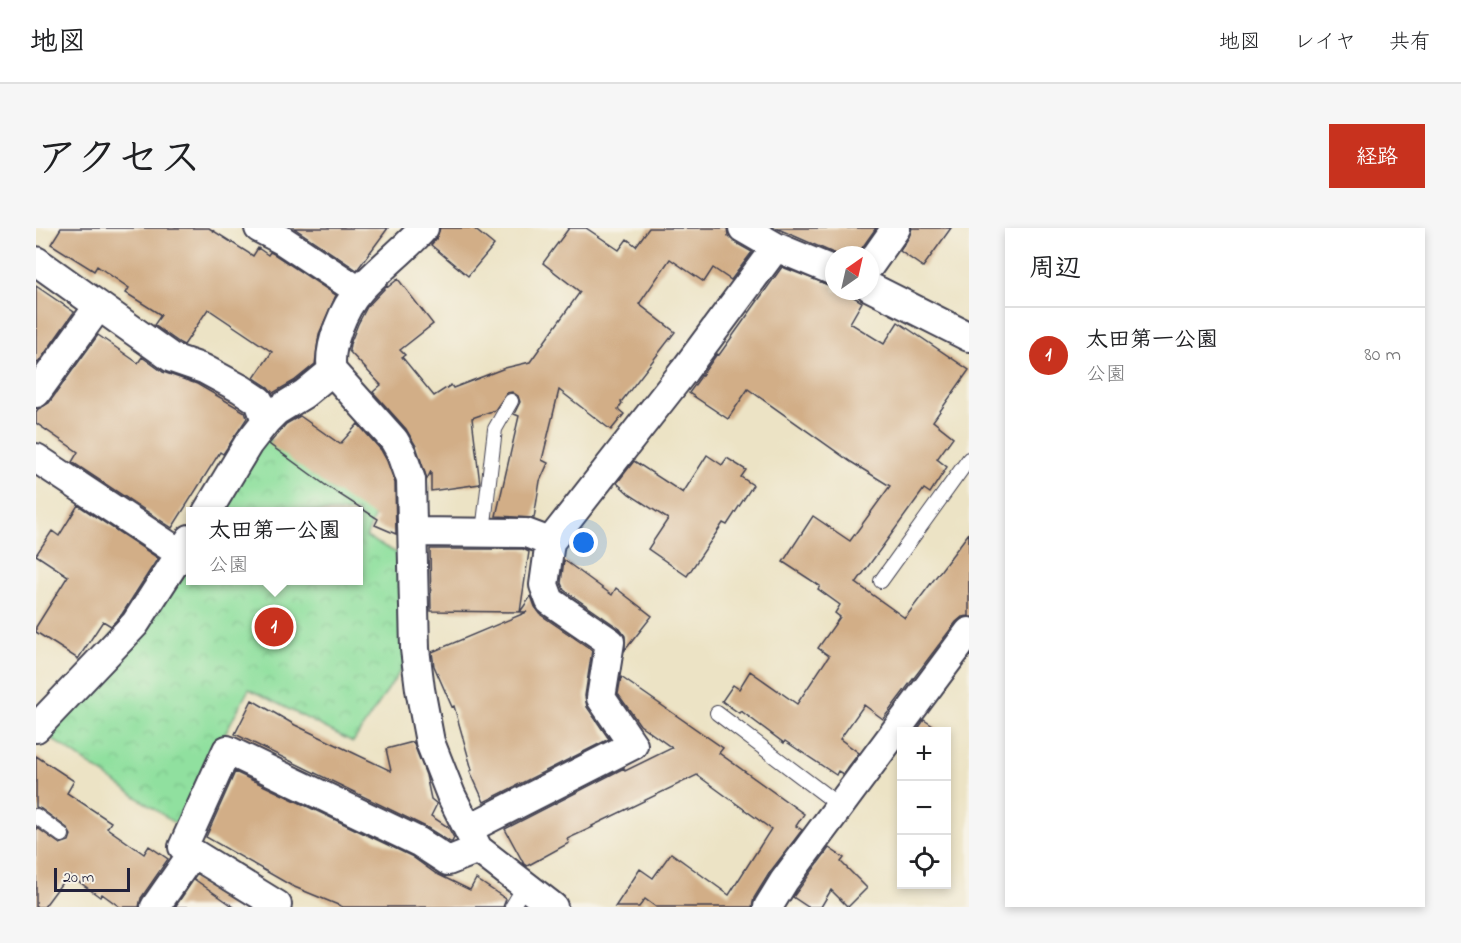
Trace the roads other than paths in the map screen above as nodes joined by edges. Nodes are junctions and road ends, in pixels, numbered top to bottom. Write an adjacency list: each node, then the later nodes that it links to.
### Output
1 (259, 228): 9 (street)
2 (743, 228): 5 (street)
3 (896, 228): 6 (street)
4 (416, 231): 9 (street)
5 (776, 246): 8 (street); 22 (street)
6 (879, 252)
7 (36, 261): 11 (street)
8 (825, 267)
9 (359, 291): 13 (street)
10 (879, 292): 12 (street)
11 (98, 307): 14 (street); 16 (street)
12 (969, 338)
13 (332, 371): 16 (street); 20 (street)
14 (36, 393)
15 (510, 401): 21 (lane)
16 (266, 421): 19 (street)
17 (36, 458): 23 (street)
18 (969, 459): 24 (lane)
19 (210, 507)
20 (413, 532): 21 (street); 31 (street)
21 (483, 532): 22 (street)
22 (550, 542): 31 (street)
23 (186, 547): 27 (street)
24 (881, 581)
25 (969, 632): 28 (street)
26 (717, 713): 28 (lane)
27 (36, 728)
28 (840, 806): 37 (street)
29 (36, 816): 30 (lane)
30 (62, 834)
31 (473, 839): 32 (street); 33 (street)
32 (192, 854): 34 (street); 35 (street)
33 (518, 897): 36 (street)
34 (278, 906)
35 (155, 907)
36 (552, 907)
37 (768, 907)

